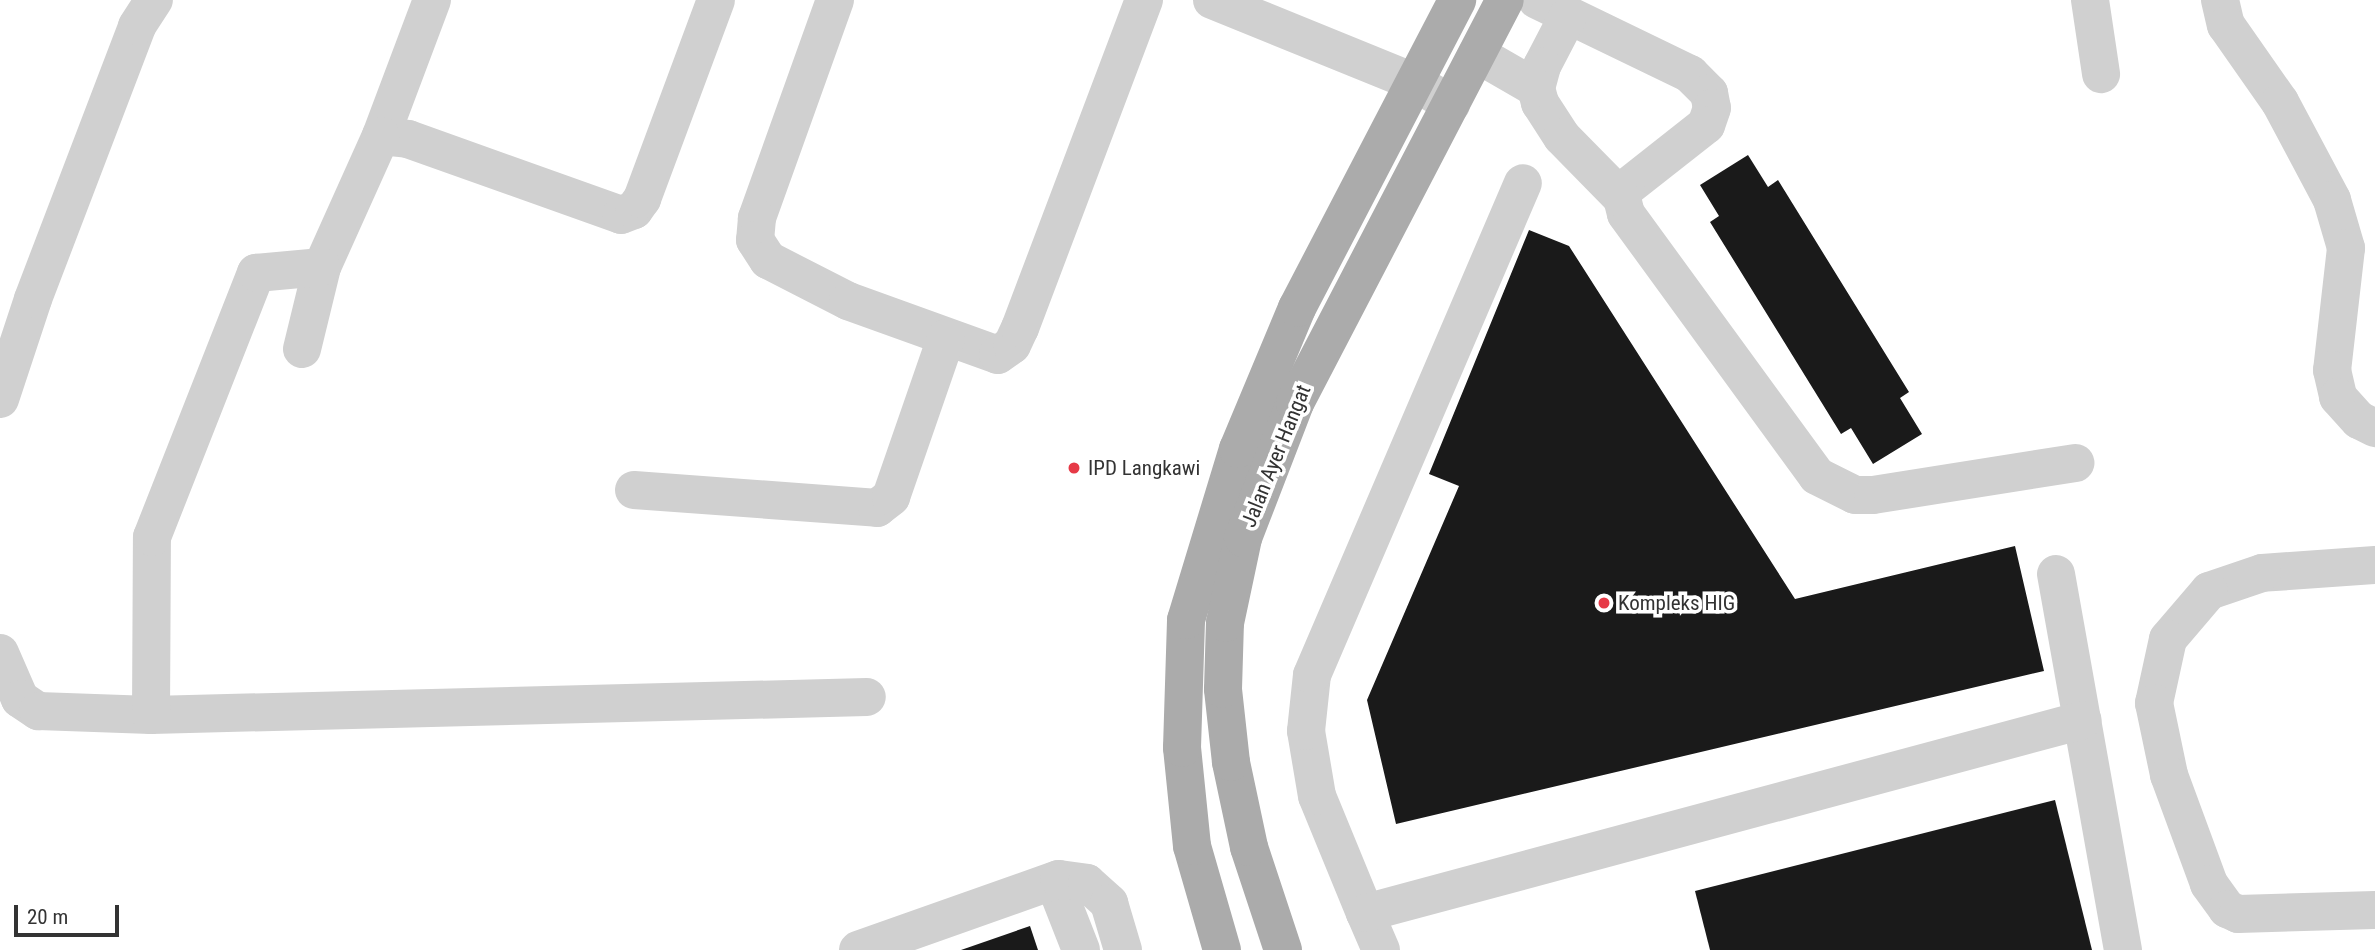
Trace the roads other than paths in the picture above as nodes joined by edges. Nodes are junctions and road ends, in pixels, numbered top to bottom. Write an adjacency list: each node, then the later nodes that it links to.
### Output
1 (154, 0): 23 (street)
2 (432, 0): 17 (street)
3 (716, 0): 17 (street)
4 (835, 0): 21 (street)
5 (1144, 0): 21 (street)
6 (1212, 0): 14 (street)
7 (1457, 0): 14 (main road, Jalan Ayer Hangat)
8 (1505, 0): 12 (main road, Jalan Ayer Hangat)
9 (2090, 0): 13 (street)
10 (2220, 0): 24 (street)
11 (1553, 8): 15 (street); 19 (street)
12 (1478, 54): 15 (street); 16 (main road, Jalan Ayer Hangat)
13 (2101, 74)
14 (1416, 83): 16 (street); 39 (main road, Jalan Ayer Hangat)
15 (1536, 89): 19 (street)
16 (1451, 104): 40 (main road, Jalan Ayer Hangat)
17 (381, 136): 20 (street)
18 (1524, 183): 34 (street)
19 (1622, 198): 25 (street)
20 (323, 267): 22 (street); 31 (street)
21 (946, 338): 26 (street)
22 (302, 349)
23 (0, 399)
24 (2375, 428)
25 (2075, 463)
26 (634, 490)
27 (2375, 565): 35 (street)
28 (2056, 574): 32 (street)
29 (0, 653): 31 (street)
30 (867, 696): 31 (street)
31 (151, 715)
32 (2083, 720): 34 (street); 42 (street)
33 (1054, 881): 36 (street); 37 (street); 38 (street)
34 (1365, 913): 41 (street)
35 (2374, 918)
36 (858, 950)
37 (1081, 950)
38 (1123, 950)
39 (1222, 950)
40 (1283, 950)
41 (1381, 950)
42 (2123, 950)

